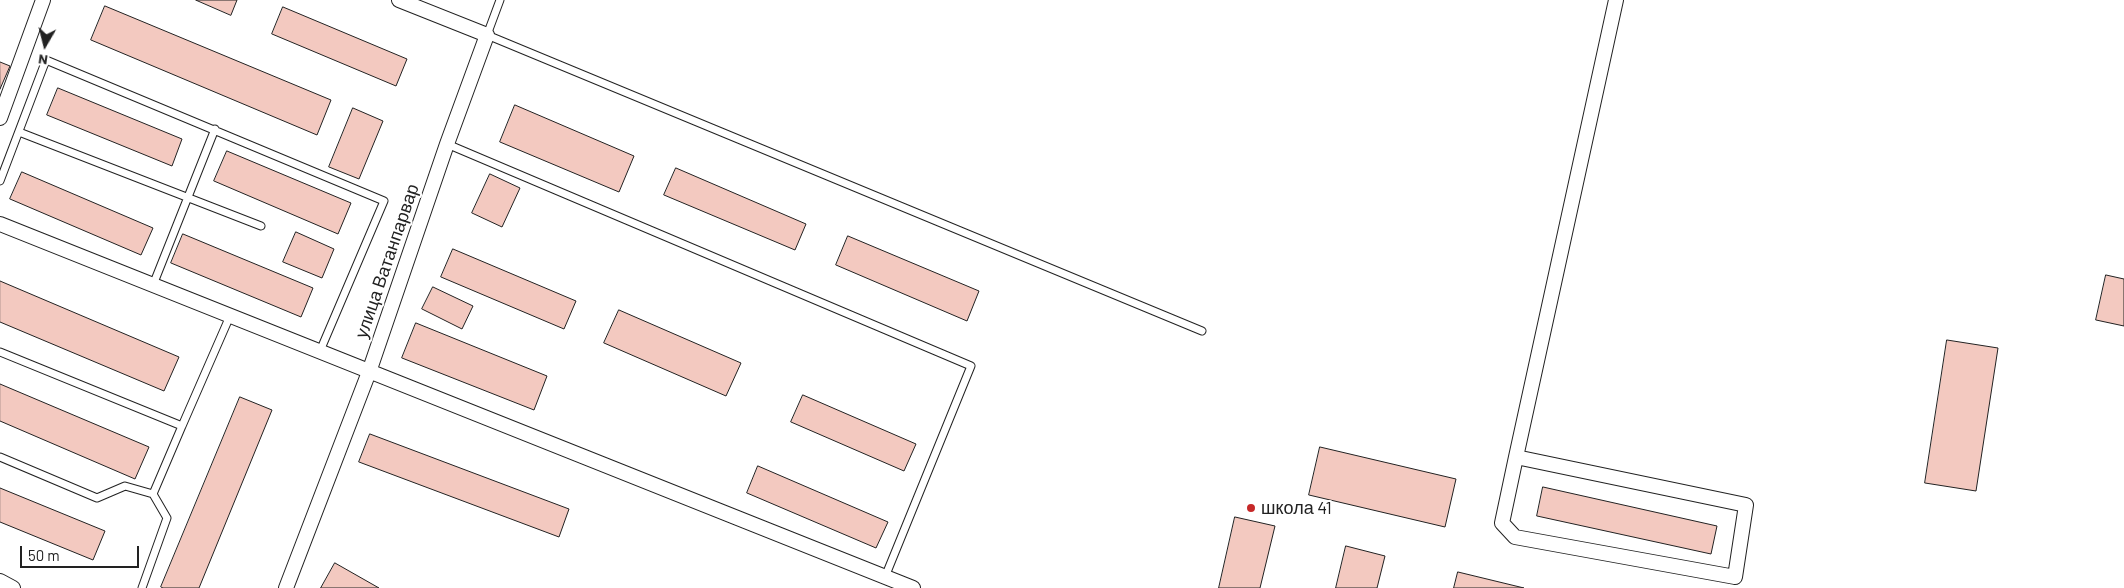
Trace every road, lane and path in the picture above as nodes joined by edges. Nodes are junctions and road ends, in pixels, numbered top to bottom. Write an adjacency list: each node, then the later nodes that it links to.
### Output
1 (43, 0): 6 (street)
2 (399, 0): 5 (street)
3 (500, 0): 5 (lane)
4 (1616, 0): 22 (street)
5 (487, 35): 9 (street, улица Ватанпарвар); 16 (lane)
6 (0, 118)
7 (215, 129): 8 (lane); 11 (lane); 17 (lane)
8 (19, 132): 10 (lane); 11 (lane)
9 (446, 144): 19 (street, улица Ватанпарвар); 24 (lane)
10 (0, 181)
11 (188, 198): 13 (lane); 14 (lane)
12 (0, 224): 14 (street)
13 (261, 226)
14 (153, 285): 15 (street)
15 (230, 316): 17 (street); 20 (lane)
16 (1202, 331)
17 (320, 351): 19 (street)
18 (0, 352): 20 (lane)
19 (369, 372): 24 (street); 28 (street, улица Ватанпарвар)
20 (182, 426): 23 (lane)
21 (0, 457): 23 (lane)
22 (1516, 457): 22 (street)
23 (153, 494): 27 (lane)
24 (885, 577): 29 (street)
25 (0, 581): 26 (street)
26 (13, 588)
27 (142, 588)
28 (286, 588)
29 (913, 588)

